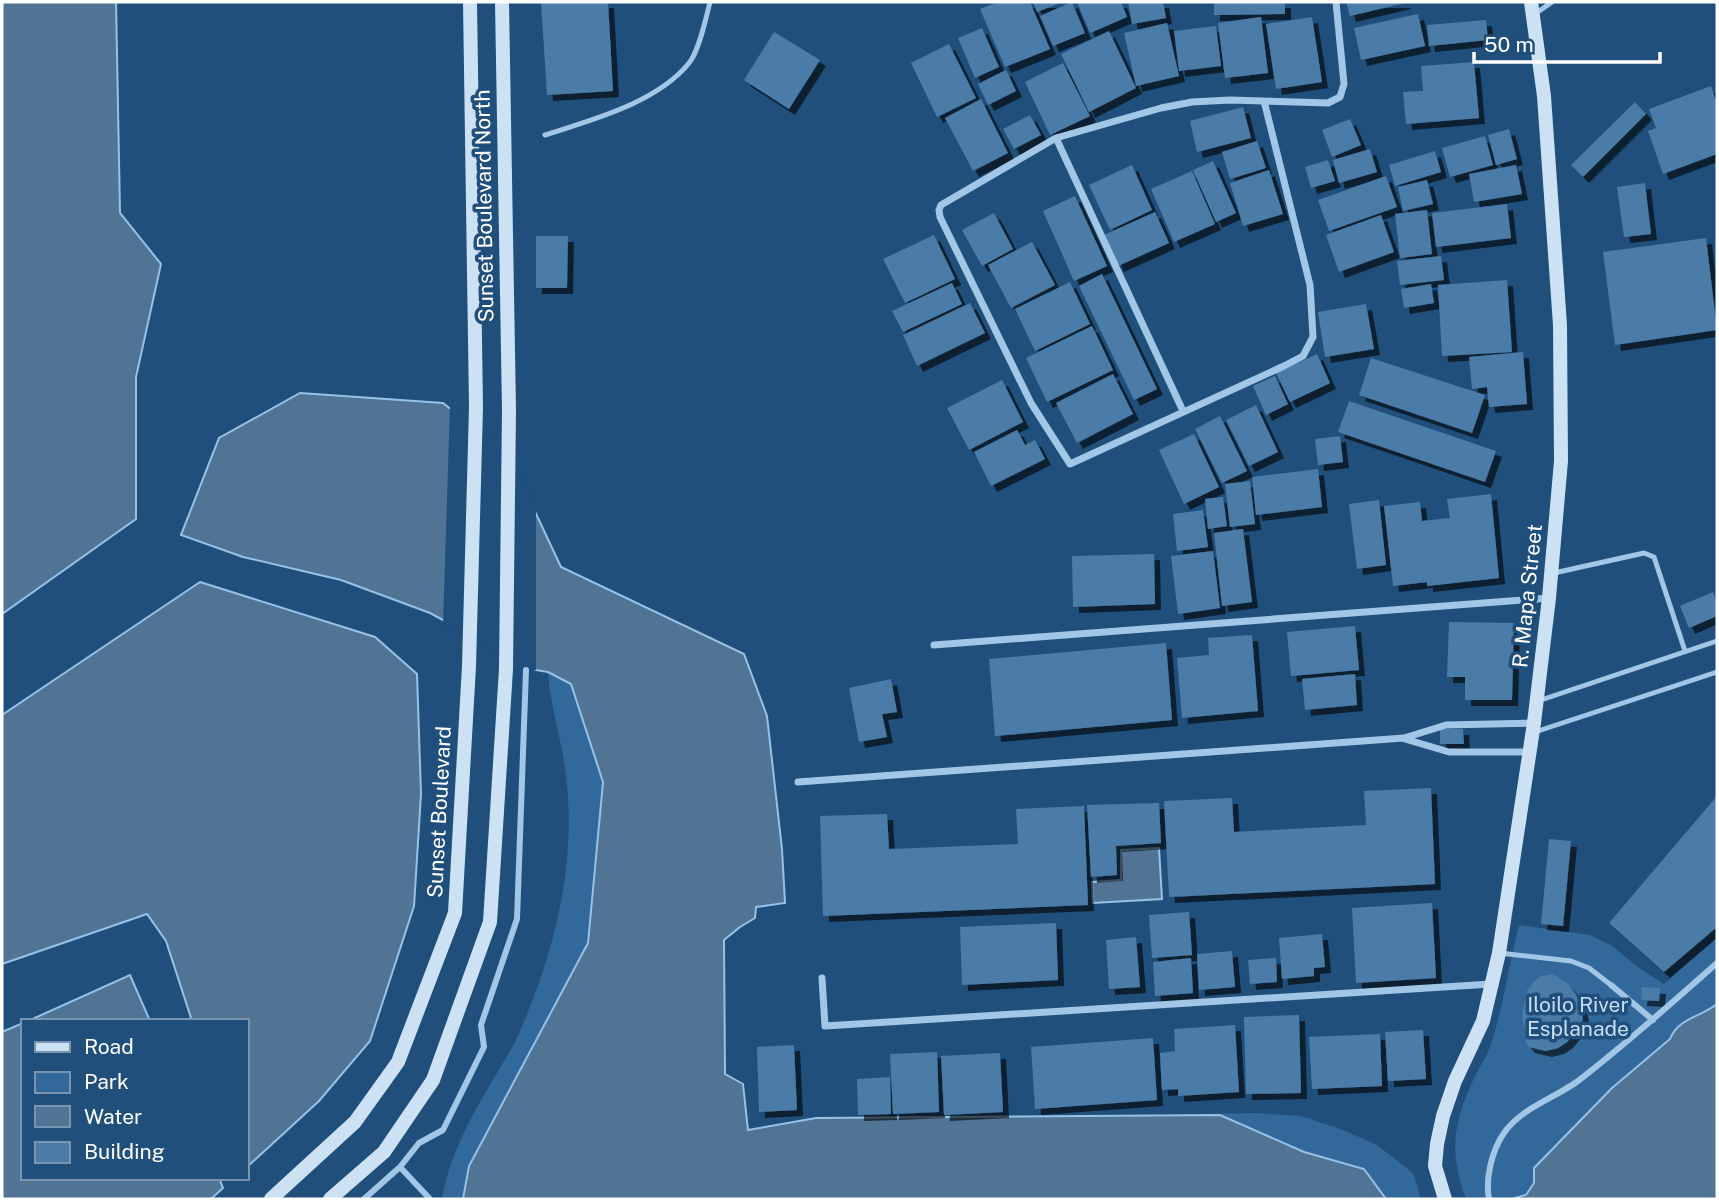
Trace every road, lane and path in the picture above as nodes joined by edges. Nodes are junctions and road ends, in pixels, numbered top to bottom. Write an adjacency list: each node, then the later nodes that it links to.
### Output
1 (470, 2): 10 (main road, Sunset Boulevard North)
2 (502, 2): 32 (main road, Sunset Boulevard North)
3 (710, 2): 8 (lane)
4 (1336, 2): 7 (street)
5 (1552, 2): 6 (lane)
6 (1532, 9): 12 (main road, R. Mapa Street)
7 (1264, 101): 9 (street); 11 (street)
8 (545, 135)
9 (1056, 138): 11 (street); 11 (street)
10 (476, 407): 31 (main road, Sunset Boulevard)
11 (1184, 411)
12 (1551, 573): 13 (main road, R. Mapa Street); 16 (lane)
13 (1549, 598): 15 (street); 19 (main road, R. Mapa Street)
14 (1717, 641): 16 (lane)
15 (934, 645)
16 (1685, 652): 19 (lane)
17 (526, 670): 30 (street)
18 (1717, 672): 20 (lane)
19 (1536, 702): 20 (main road, R. Mapa Street)
20 (1533, 728): 21 (street); 22 (main road, R. Mapa Street)
21 (1404, 738): 22 (street); 23 (street)
22 (1529, 752): 24 (main road, R. Mapa Street)
23 (798, 782)
24 (1499, 953): 27 (main road, R. Mapa Street); 28 (lane)
25 (1717, 963): 29 (street)
26 (822, 978): 27 (street)
27 (1492, 984): 35 (main road, R. Mapa Street)
28 (1611, 985): 29 (street)
29 (1653, 1020): 36 (street)
30 (400, 1167): 33 (street); 34 (street)
31 (271, 1199)
32 (330, 1199)
33 (364, 1199)
34 (430, 1199)
35 (1445, 1199)
36 (1489, 1199)

